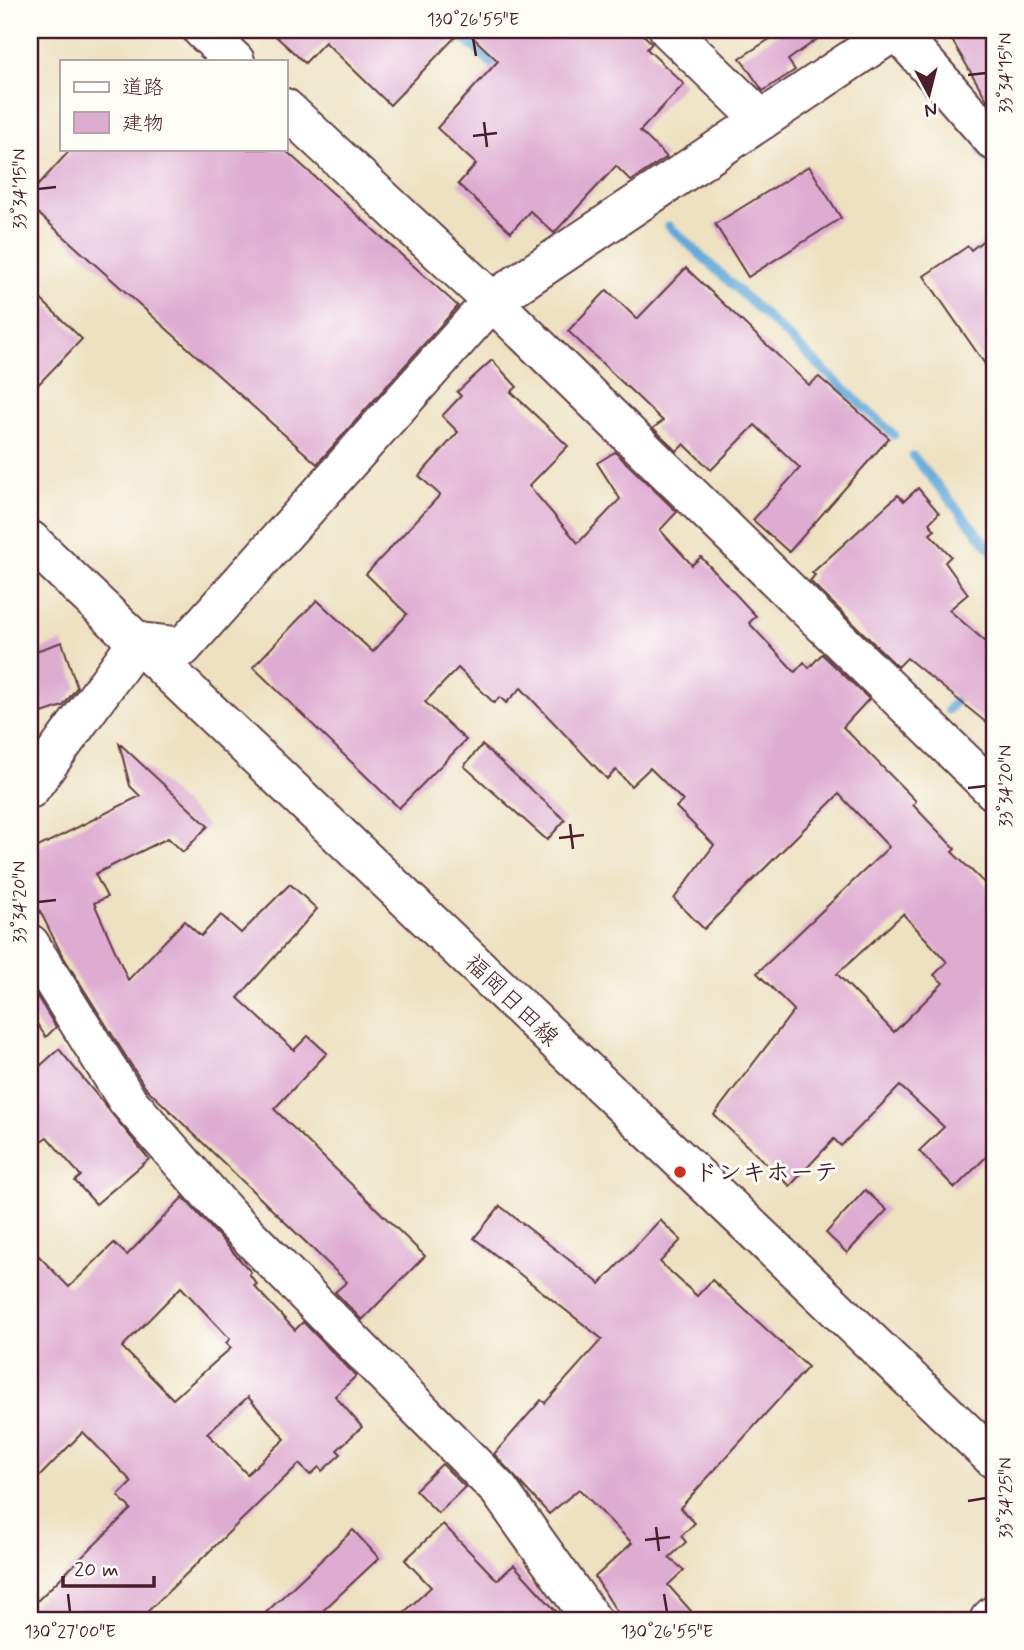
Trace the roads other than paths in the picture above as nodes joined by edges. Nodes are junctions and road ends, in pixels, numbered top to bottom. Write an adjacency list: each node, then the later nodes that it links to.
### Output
1 (202, 30): 4 (street)
2 (670, 30): 6 (street)
3 (896, 30): 6 (street); 7 (street)
4 (234, 60)
5 (287, 110): 8 (street)
6 (762, 120): 8 (street)
7 (994, 141)
8 (492, 301): 10 (street); 12 (street)
9 (30, 540): 10 (street, 福岡日田線)
10 (137, 642): 11 (street); 14 (street, 福岡日田線)
11 (30, 789)
12 (994, 791)
13 (30, 944): 16 (street)
14 (994, 1459)
15 (994, 1615): 17 (street)
16 (592, 1620)
17 (989, 1620)

